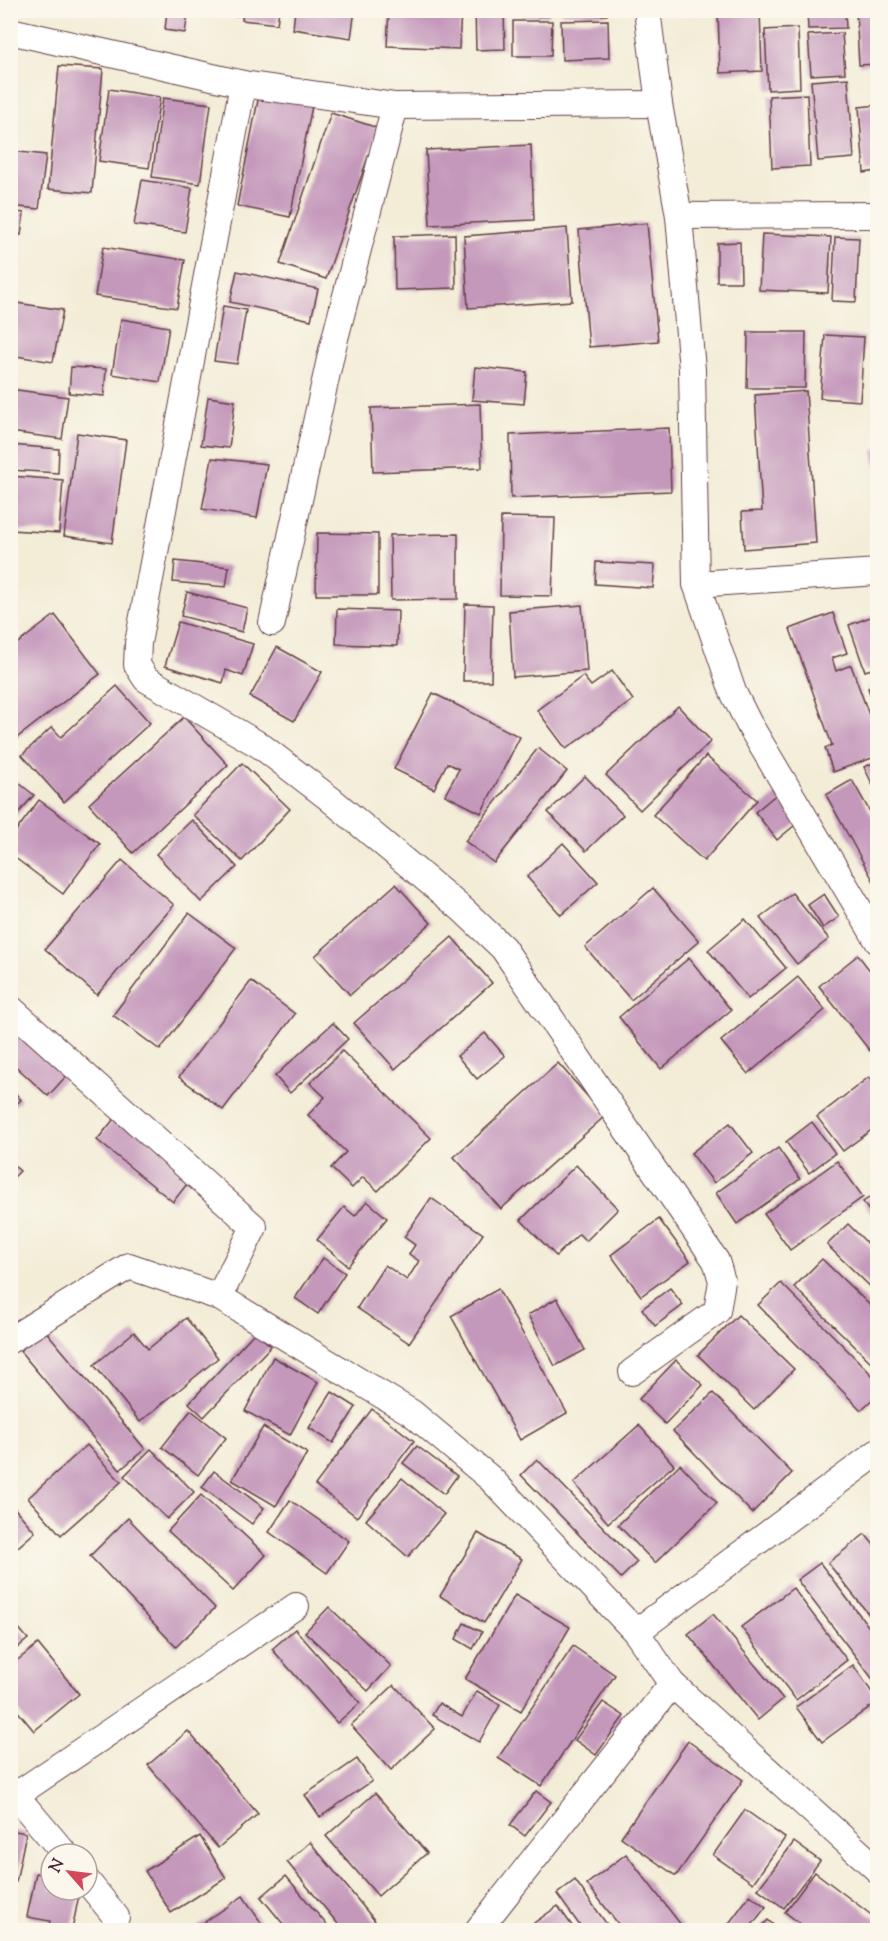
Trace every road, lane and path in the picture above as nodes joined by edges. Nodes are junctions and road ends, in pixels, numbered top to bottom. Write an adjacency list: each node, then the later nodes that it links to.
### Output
1 (647, 10): 4 (street)
2 (10, 31): 3 (street)
3 (243, 84): 5 (street); 15 (street)
4 (658, 104): 5 (street); 7 (street)
5 (395, 106): 10 (street)
6 (878, 215): 7 (street)
7 (679, 216): 9 (street)
8 (878, 572): 9 (street)
9 (696, 584): 11 (street)
10 (272, 623)
11 (878, 941)
12 (10, 1008): 13 (street)
13 (219, 1297): 14 (street); 18 (street)
14 (10, 1340)
15 (632, 1372)
16 (878, 1452): 18 (street)
17 (296, 1606): 20 (street)
18 (636, 1632): 19 (street)
19 (672, 1684): 22 (street); 25 (street)
20 (13, 1792): 21 (street)
21 (55, 1842)
22 (878, 1870)
23 (99, 1896): 24 (street)
24 (116, 1917)
25 (478, 1930)

